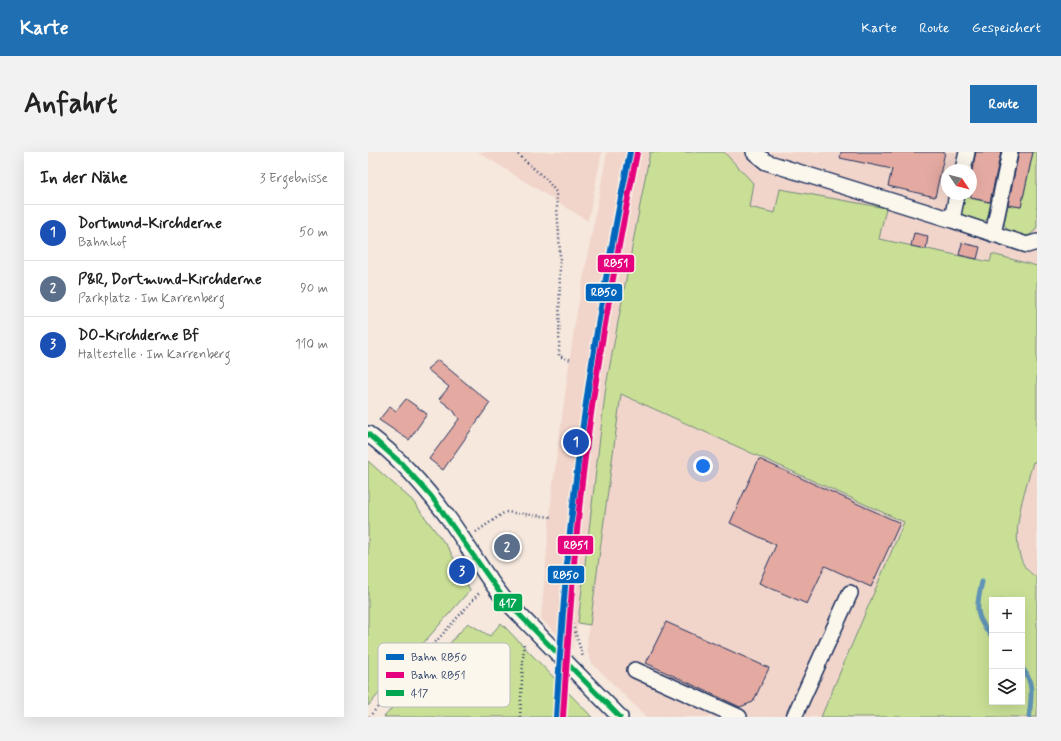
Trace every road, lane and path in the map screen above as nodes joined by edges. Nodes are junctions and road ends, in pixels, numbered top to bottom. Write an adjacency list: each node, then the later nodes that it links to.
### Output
1 (515, 152): 10 (path)
2 (754, 152): 7 (street)
3 (966, 152): 5 (street)
4 (1010, 152): 8 (street)
5 (964, 164)
6 (956, 200): 7 (street)
7 (952, 220): 8 (street)
8 (993, 234): 9 (street)
9 (1037, 242)
10 (570, 360)
11 (368, 434): 13 (street)
12 (552, 518): 13 (path)
13 (463, 541): 14 (street)
14 (490, 582): 17 (street); 18 (path)
15 (850, 593): 26 (street)
16 (572, 612): 19 (path)
17 (525, 621): 23 (path); 24 (street)
18 (435, 643)
19 (584, 663)
20 (635, 670): 25 (street)
21 (378, 707): 22 (path)
22 (369, 717)
23 (520, 717)
24 (620, 717)
25 (739, 717)
26 (794, 717)

